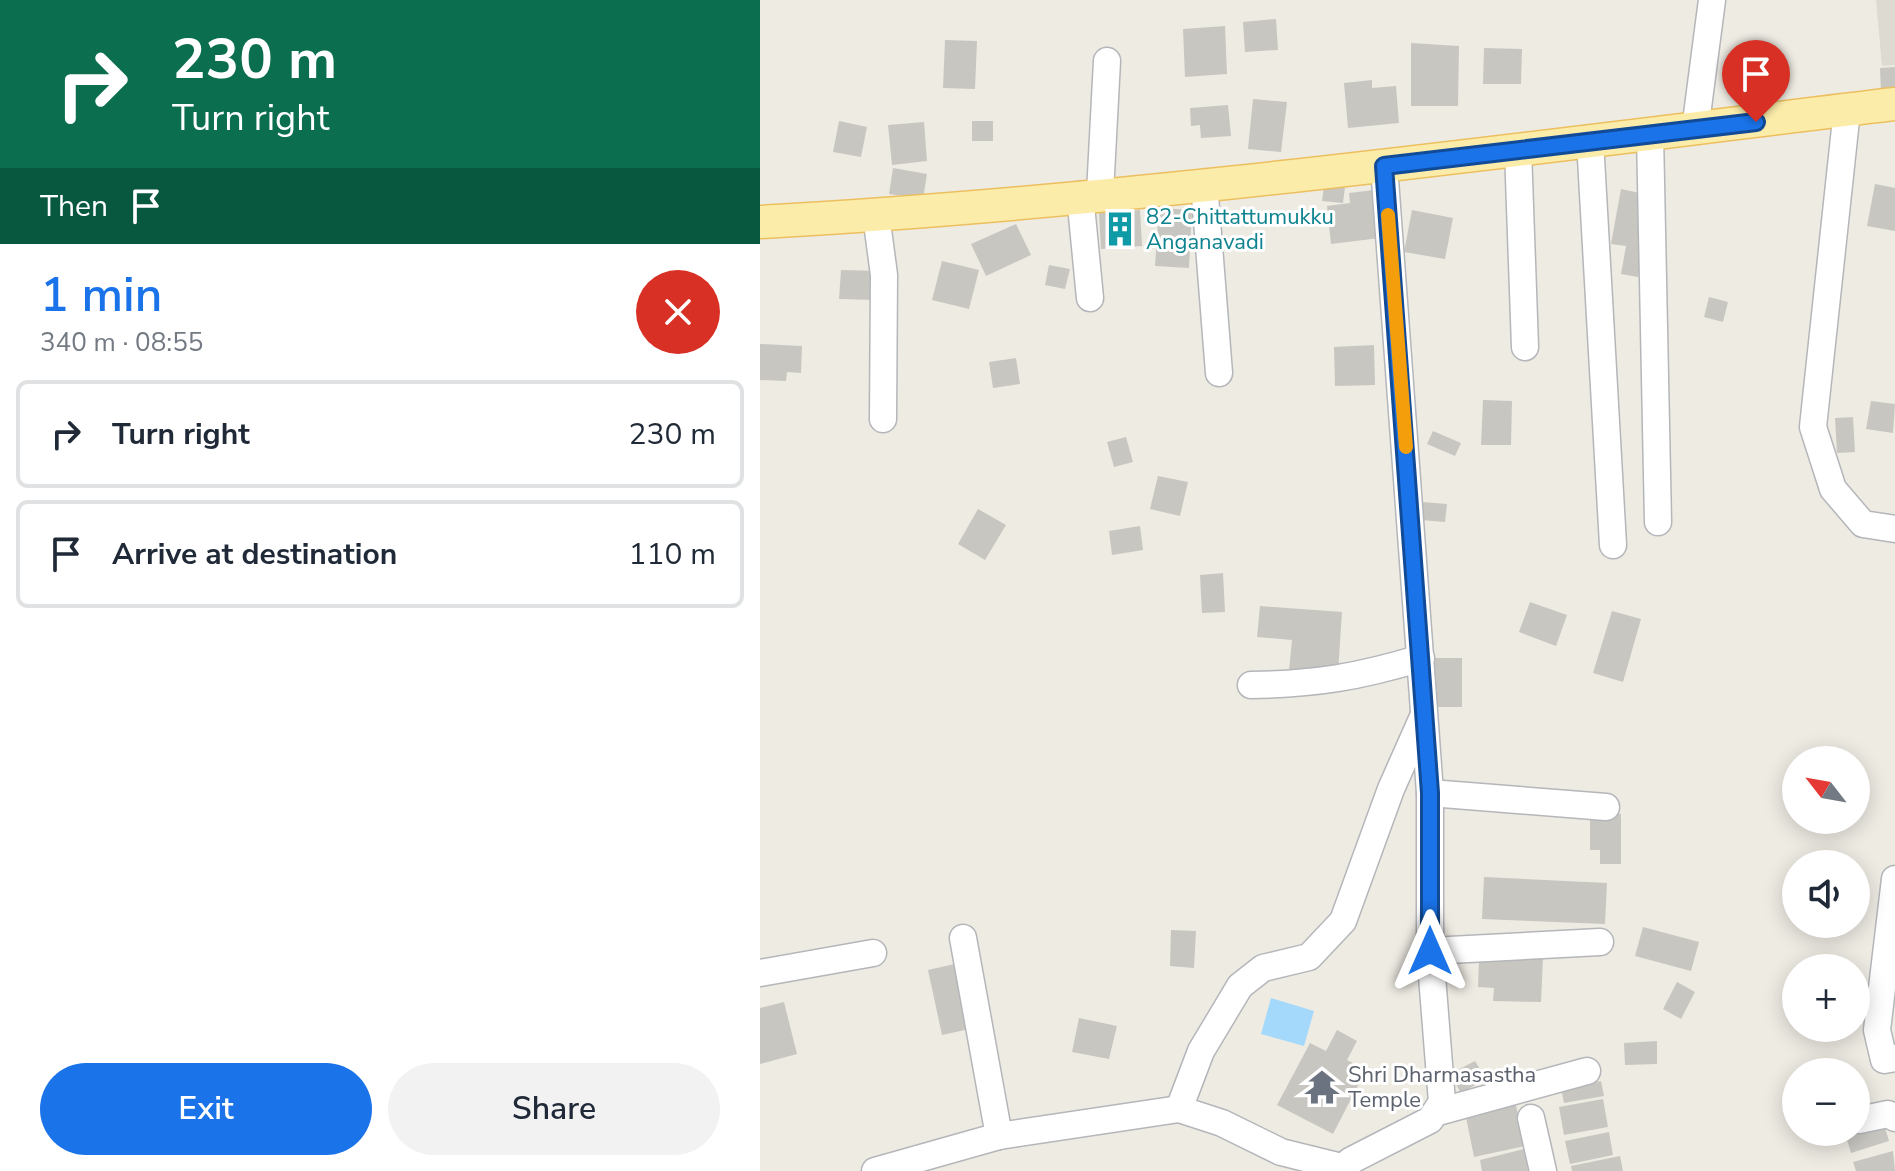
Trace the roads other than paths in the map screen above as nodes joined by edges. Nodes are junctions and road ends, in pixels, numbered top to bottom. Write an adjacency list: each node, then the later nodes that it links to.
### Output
1 (1712, 0): 5 (street)
2 (1107, 61): 11 (street)
3 (1895, 104): 4 (main road)
4 (1847, 110): 5 (main road); 19 (street)
5 (1695, 130): 6 (main road)
6 (1650, 134): 7 (main road); 18 (street)
7 (1590, 141): 8 (main road); 20 (street)
8 (1518, 150): 9 (main road); 15 (street)
9 (1384, 166): 10 (main road); 21 (street)
10 (1204, 183): 11 (main road); 16 (street)
11 (1090, 194): 12 (main road); 14 (street)
12 (876, 215): 13 (main road); 17 (street)
13 (760, 222)
14 (1090, 298)
15 (1525, 347)
16 (1219, 373)
17 (883, 419)
18 (1658, 522)
19 (1895, 529)
20 (1613, 545)
21 (1421, 658): 22 (street); 23 (street)
22 (1251, 685)
23 (1424, 714): 24 (street); 34 (street)
24 (1430, 793): 25 (street); 29 (street)
25 (1606, 807)
26 (1895, 879): 32 (street)
27 (963, 938): 39 (street)
28 (1600, 942): 29 (street)
29 (1430, 951): 35 (street)
30 (873, 953): 31 (street)
31 (760, 973)
32 (1895, 1058)
33 (1587, 1071): 35 (street)
34 (1179, 1109): 39 (street); 40 (street)
35 (1438, 1112): 40 (street)
36 (1531, 1118): 42 (street)
37 (1870, 1118): 38 (street)
38 (1895, 1118)
39 (999, 1136): 41 (street)
40 (1346, 1170)
41 (875, 1171)
42 (1543, 1171)

